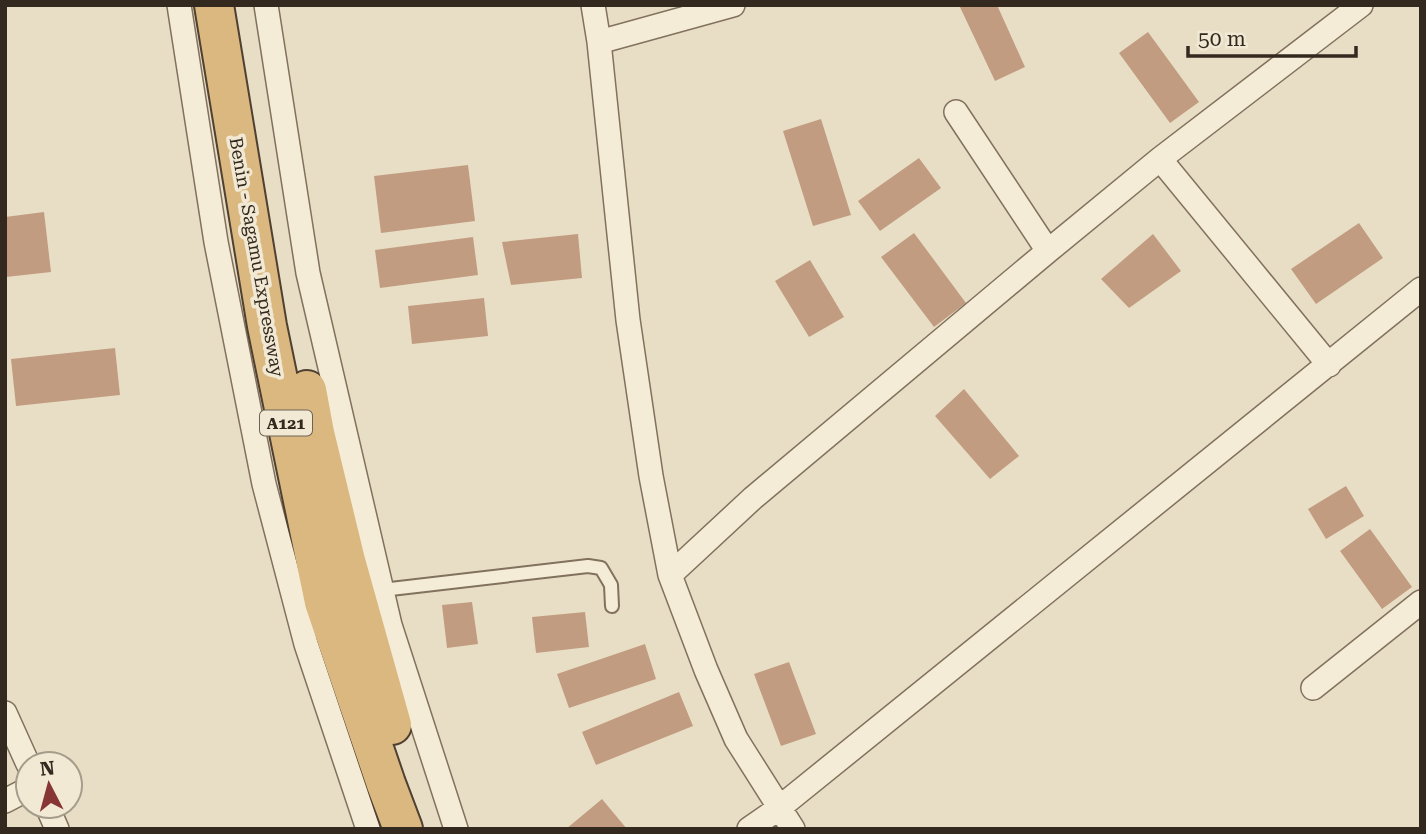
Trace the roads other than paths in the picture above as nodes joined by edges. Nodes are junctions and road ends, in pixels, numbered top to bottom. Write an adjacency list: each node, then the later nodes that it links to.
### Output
1 (179, 5): 22 (street)
2 (214, 5): 23 (highway, Benin - Sagamu Expressway / A121)
3 (240, 5): 24 (highway, A121)
4 (266, 5): 15 (street)
5 (593, 5): 8 (street)
6 (733, 5): 8 (street)
7 (1361, 5): 10 (street)
8 (599, 42): 14 (street)
9 (956, 112): 11 (street)
10 (1160, 159): 11 (street); 13 (street)
11 (1048, 251): 14 (street)
12 (1421, 289): 13 (street)
13 (1329, 365): 21 (street)
14 (670, 575): 21 (street)
15 (382, 590): 17 (lane); 25 (street)
16 (1421, 601): 18 (street)
17 (612, 606)
18 (1313, 688)
19 (5, 713): 20 (street)
20 (22, 750)
21 (779, 808): 26 (street); 27 (street)
22 (368, 829)
23 (403, 829)
24 (429, 829)
25 (456, 829)
26 (749, 829)
27 (793, 829)

